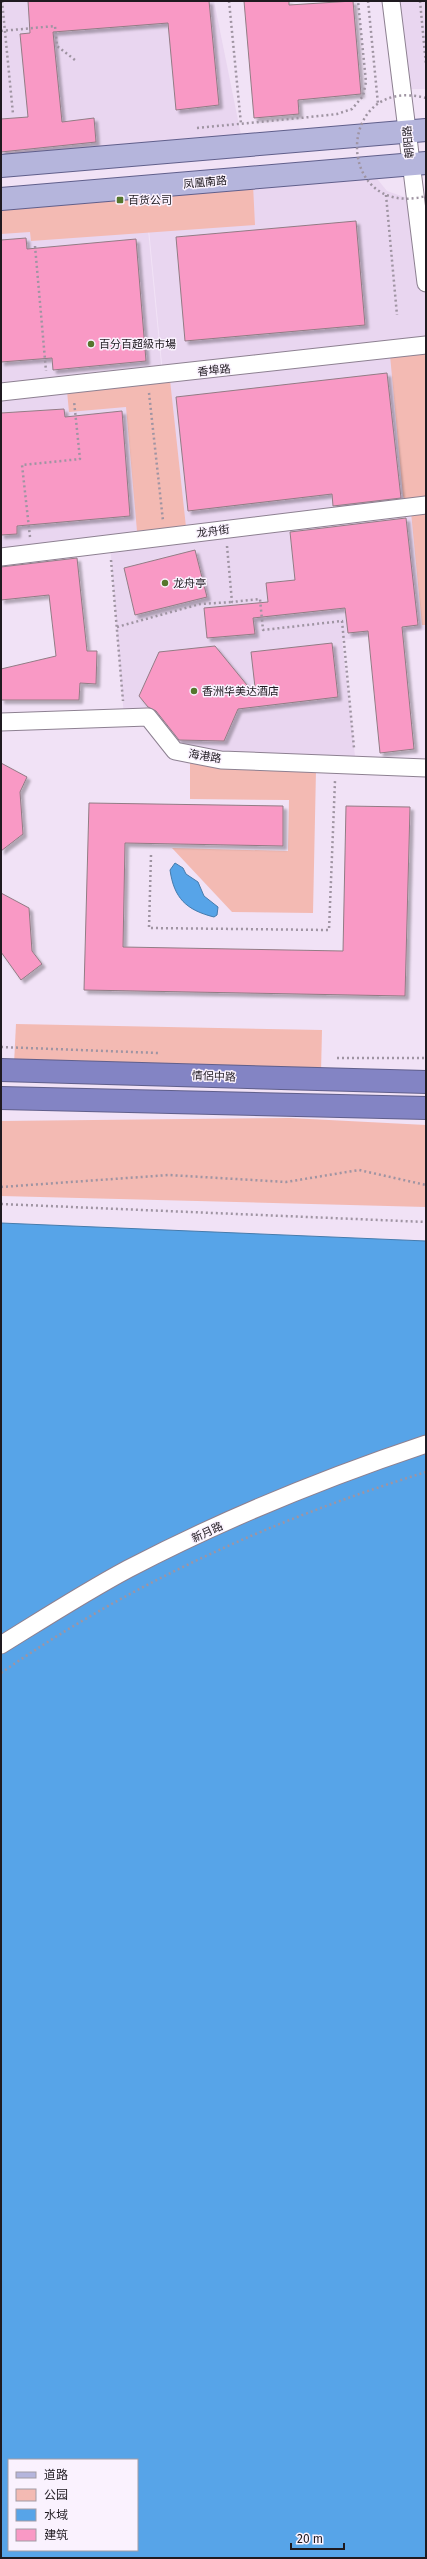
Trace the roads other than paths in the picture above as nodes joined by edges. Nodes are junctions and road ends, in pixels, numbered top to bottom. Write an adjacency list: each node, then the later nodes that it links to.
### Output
1 (391, 1): 2 (street, 朝阳路)
2 (416, 131): 3 (street, 朝阳路); 4 (main road)
3 (418, 164): 5 (main road, 凤凰南路); 6 (street, 朝阳路)
4 (1, 166)
5 (1, 200)
6 (426, 283)
7 (426, 345): 8 (street, 香埠路)
8 (1, 392)
9 (426, 505): 10 (street, 龙舟街)
10 (1, 557)
11 (1, 722): 12 (street, 海港路)
12 (426, 768)
13 (1, 1070): 14 (highway, 情侶中路)
14 (426, 1082)
15 (1, 1098): 16 (highway)
16 (426, 1108)
17 (426, 1444): 18 (street, 新月路)
18 (1, 1645)

